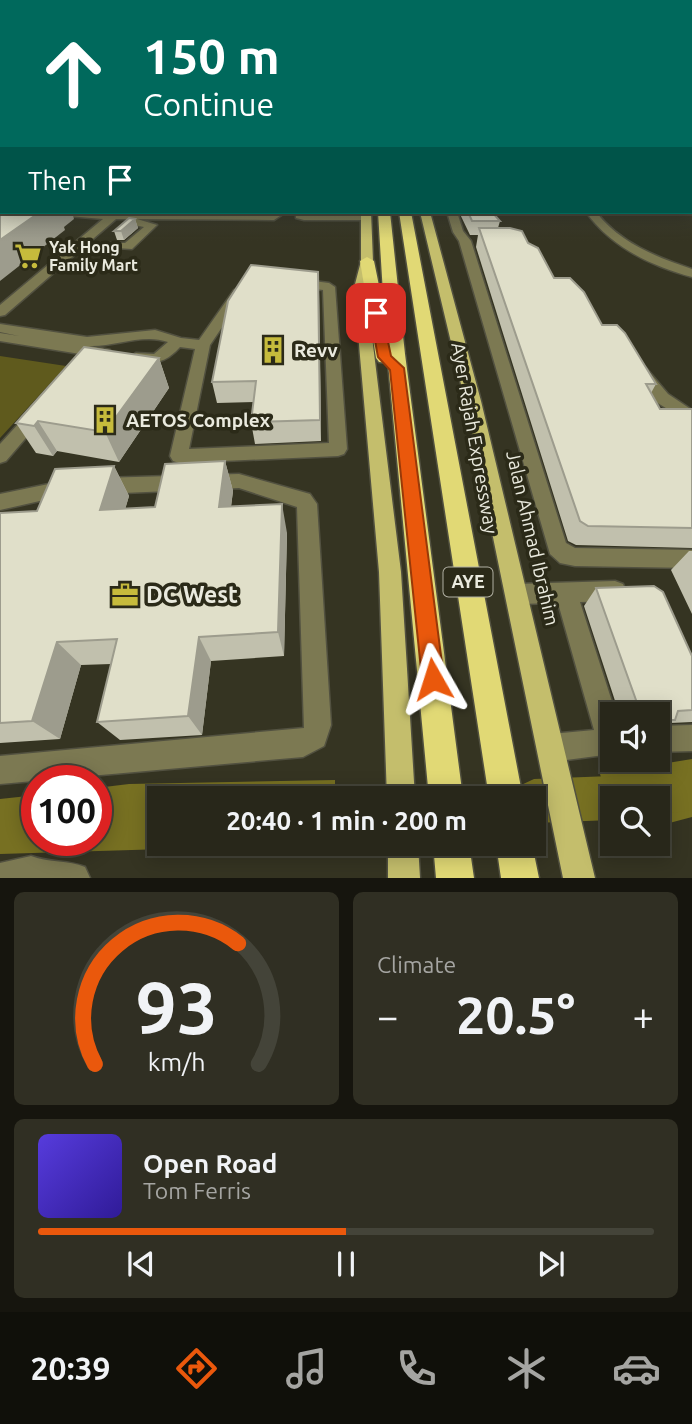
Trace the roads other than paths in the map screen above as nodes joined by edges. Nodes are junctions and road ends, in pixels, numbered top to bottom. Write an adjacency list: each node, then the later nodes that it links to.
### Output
1 (110, 214): 10 (street); 16 (street)
2 (278, 214): 10 (street)
3 (301, 214): 4 (street)
4 (347, 214): 5 (street)
5 (372, 214): 12 (main road); 22 (highway, AYE)
6 (405, 214): 39 (highway, Ayer Rajah Expressway / AYE)
7 (426, 214): 30 (main road, Jalan Ahmad Ibrahim)
8 (453, 214): 27 (street)
9 (593, 214): 13 (street)
10 (136, 216): 11 (street)
11 (104, 245)
12 (367, 261): 22 (highway); 37 (main road)
13 (692, 273)
14 (249, 278): 20 (street)
15 (276, 281): 20 (street)
16 (6, 301): 17 (street); 18 (street)
17 (0, 312)
18 (5, 335): 19 (street); 19 (street)
19 (176, 342): 20 (street)
20 (203, 345)
21 (634, 363): 24 (street)
22 (397, 368): 38 (highway, AYE)
23 (46, 405): 25 (street)
24 (692, 418)
25 (0, 456)
26 (0, 502): 36 (street)
27 (692, 559)
28 (642, 591): 29 (street)
29 (566, 593): 30 (street); 31 (street)
30 (517, 594): 35 (main road, Jalan Ahmad Ibrahim)
31 (600, 702)
32 (692, 738): 33 (street)
33 (670, 739)
34 (600, 744): 35 (street)
35 (553, 757): 47 (main road, Jalan Ahmad Ibrahim)
36 (0, 770)
37 (400, 786)
38 (445, 786)
39 (504, 786)
40 (403, 856): 45 (main road)
41 (516, 856): 46 (highway)
42 (2, 878): 43 (street)
43 (49, 878): 44 (street)
44 (74, 878)
45 (404, 878)
46 (520, 878)
47 (579, 878)

